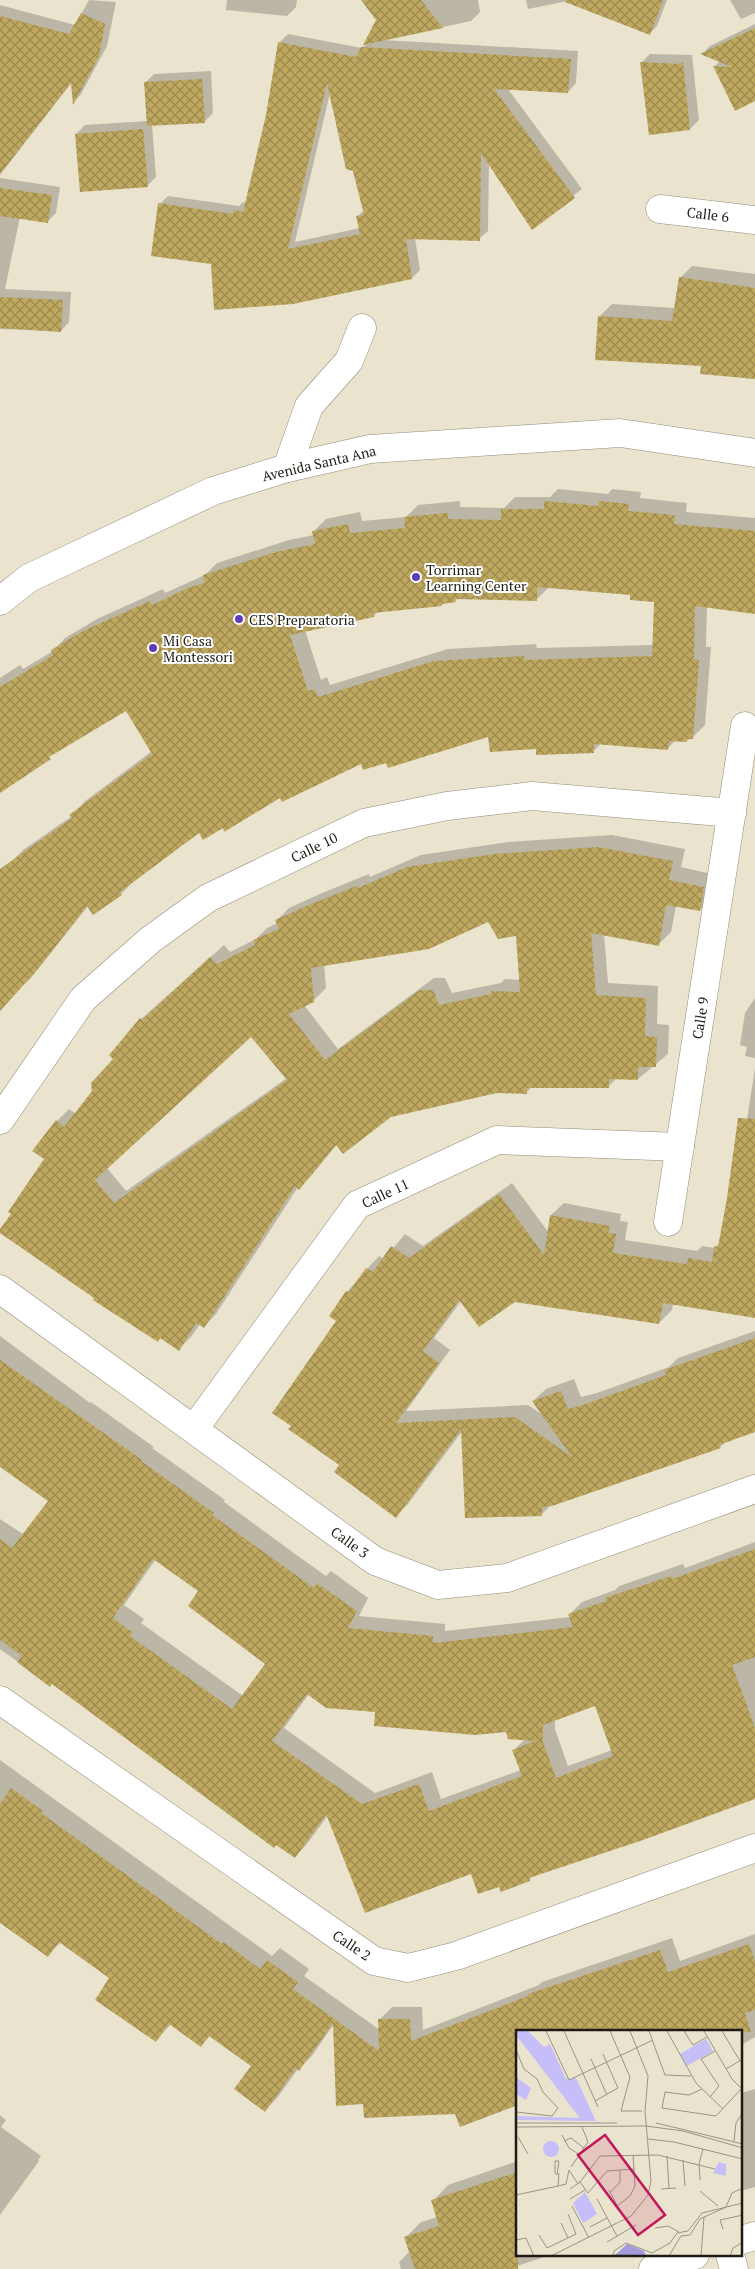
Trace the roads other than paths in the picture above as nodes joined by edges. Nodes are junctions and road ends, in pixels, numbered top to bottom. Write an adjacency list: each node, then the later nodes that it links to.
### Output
1 (660, 208): 2 (street, Calle 6)
2 (755, 220)
3 (362, 328): 5 (street)
4 (755, 453): 5 (street, Avenida Santa Ana)
5 (287, 468): 6 (street, Avenida Santa Ana)
6 (0, 600)
7 (745, 726): 8 (street, Calle 9)
8 (732, 813): 9 (street, Calle 10); 10 (street, Calle 9)
9 (0, 1120)
10 (680, 1147): 11 (street, Calle 9); 13 (street, Calle 11)
11 (668, 1222)
12 (0, 1289): 13 (street, Calle 3)
13 (194, 1429): 14 (street, Calle 3)
14 (755, 1489)
15 (0, 1700): 16 (street, Calle 2)
16 (755, 1848)
17 (755, 2236): 18 (street)
18 (742, 2240)
19 (692, 2256): 21 (street)
20 (730, 2256): 22 (street)
21 (654, 2269)
22 (734, 2269)

